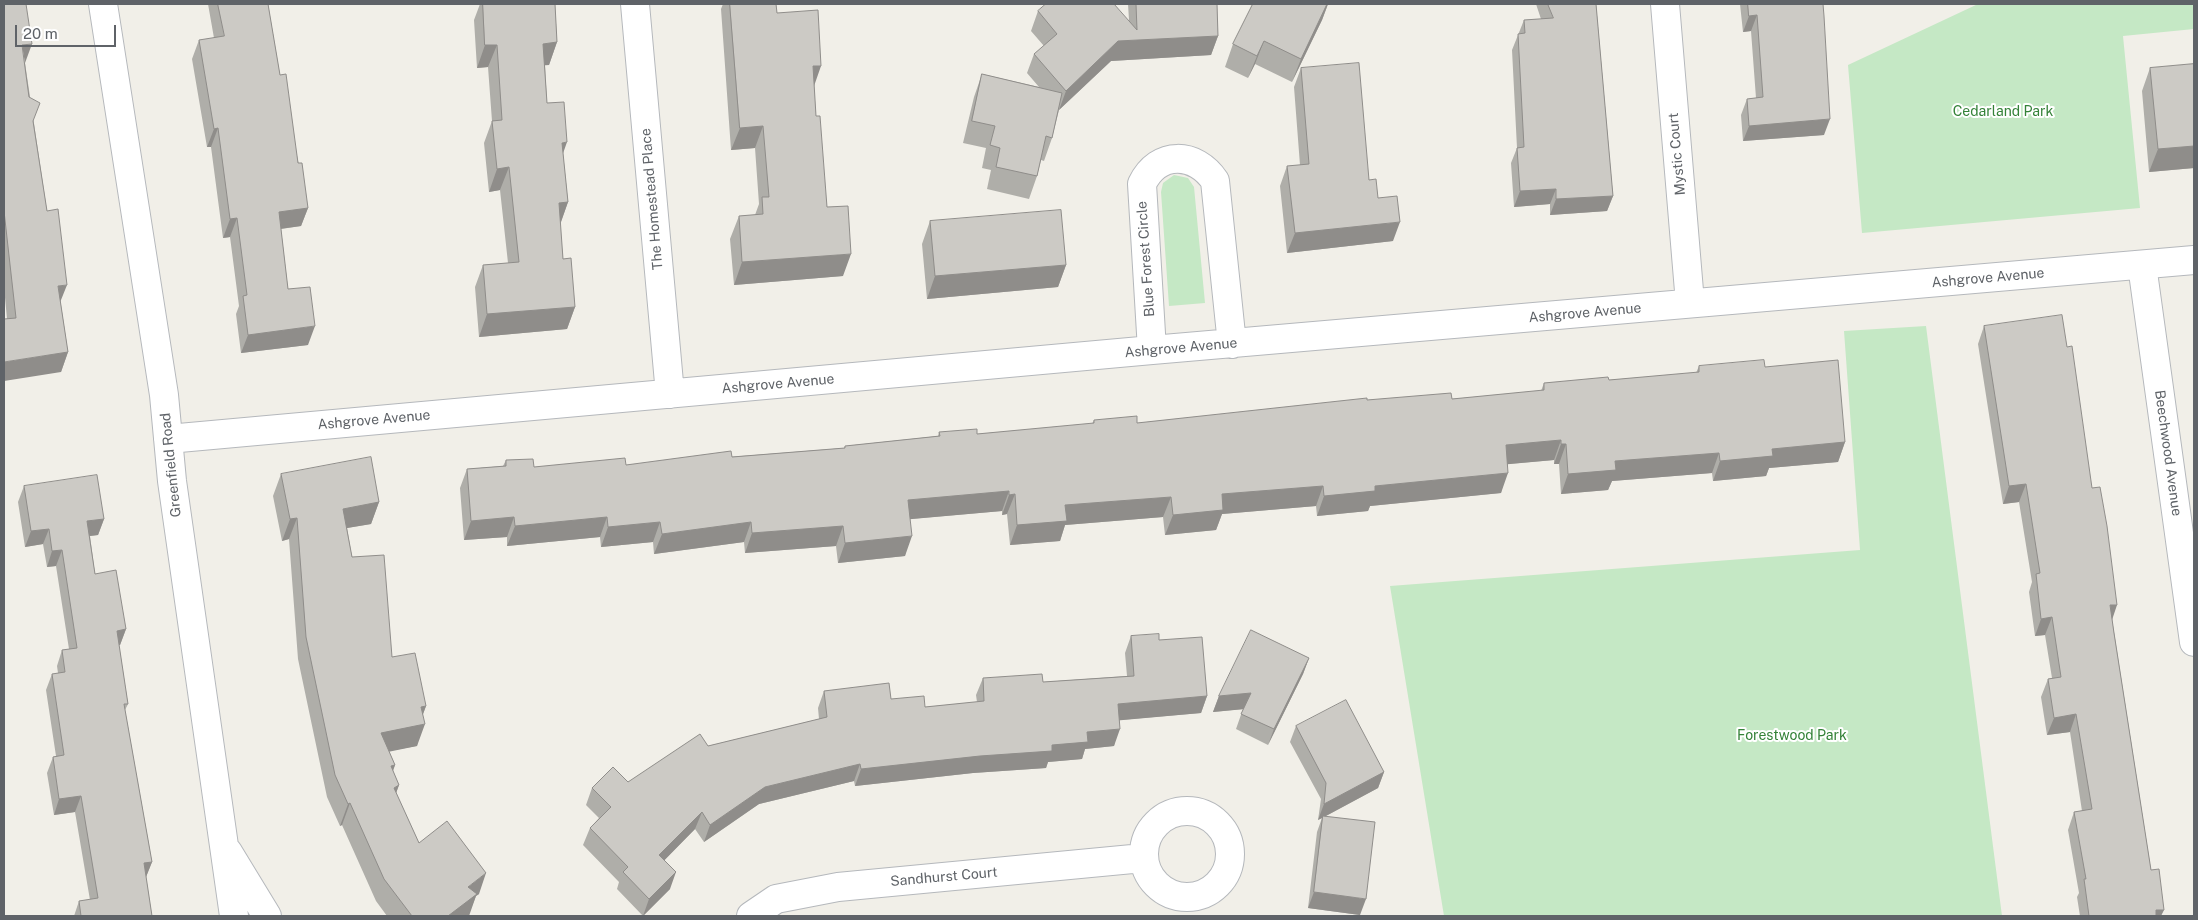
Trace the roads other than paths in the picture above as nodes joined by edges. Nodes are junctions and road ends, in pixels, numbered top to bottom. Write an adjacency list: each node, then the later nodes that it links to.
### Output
1 (103, 4): 10 (street, Greenfield Road)
2 (635, 4): 9 (street, The Homestead Place)
3 (1665, 4): 6 (street, Mystic Court)
4 (2194, 260): 5 (street, Ashgrove Avenue)
5 (2142, 265): 6 (street, Ashgrove Avenue); 11 (street, Beechwood Avenue)
6 (1690, 303): 7 (street, Ashgrove Avenue)
7 (1232, 344): 8 (street, Ashgrove Avenue); 8 (street, Blue Forest Circle)
8 (1152, 350): 9 (street, Ashgrove Avenue)
9 (670, 394): 10 (street, Ashgrove Avenue)
10 (168, 439): 12 (street, Greenfield Road)
11 (2194, 642)
12 (222, 842): 14 (street); 15 (street, Greenfield Road)
13 (1144, 858): 16 (street, Sandhurst Court)
14 (234, 916)
15 (267, 916)
16 (751, 916)

